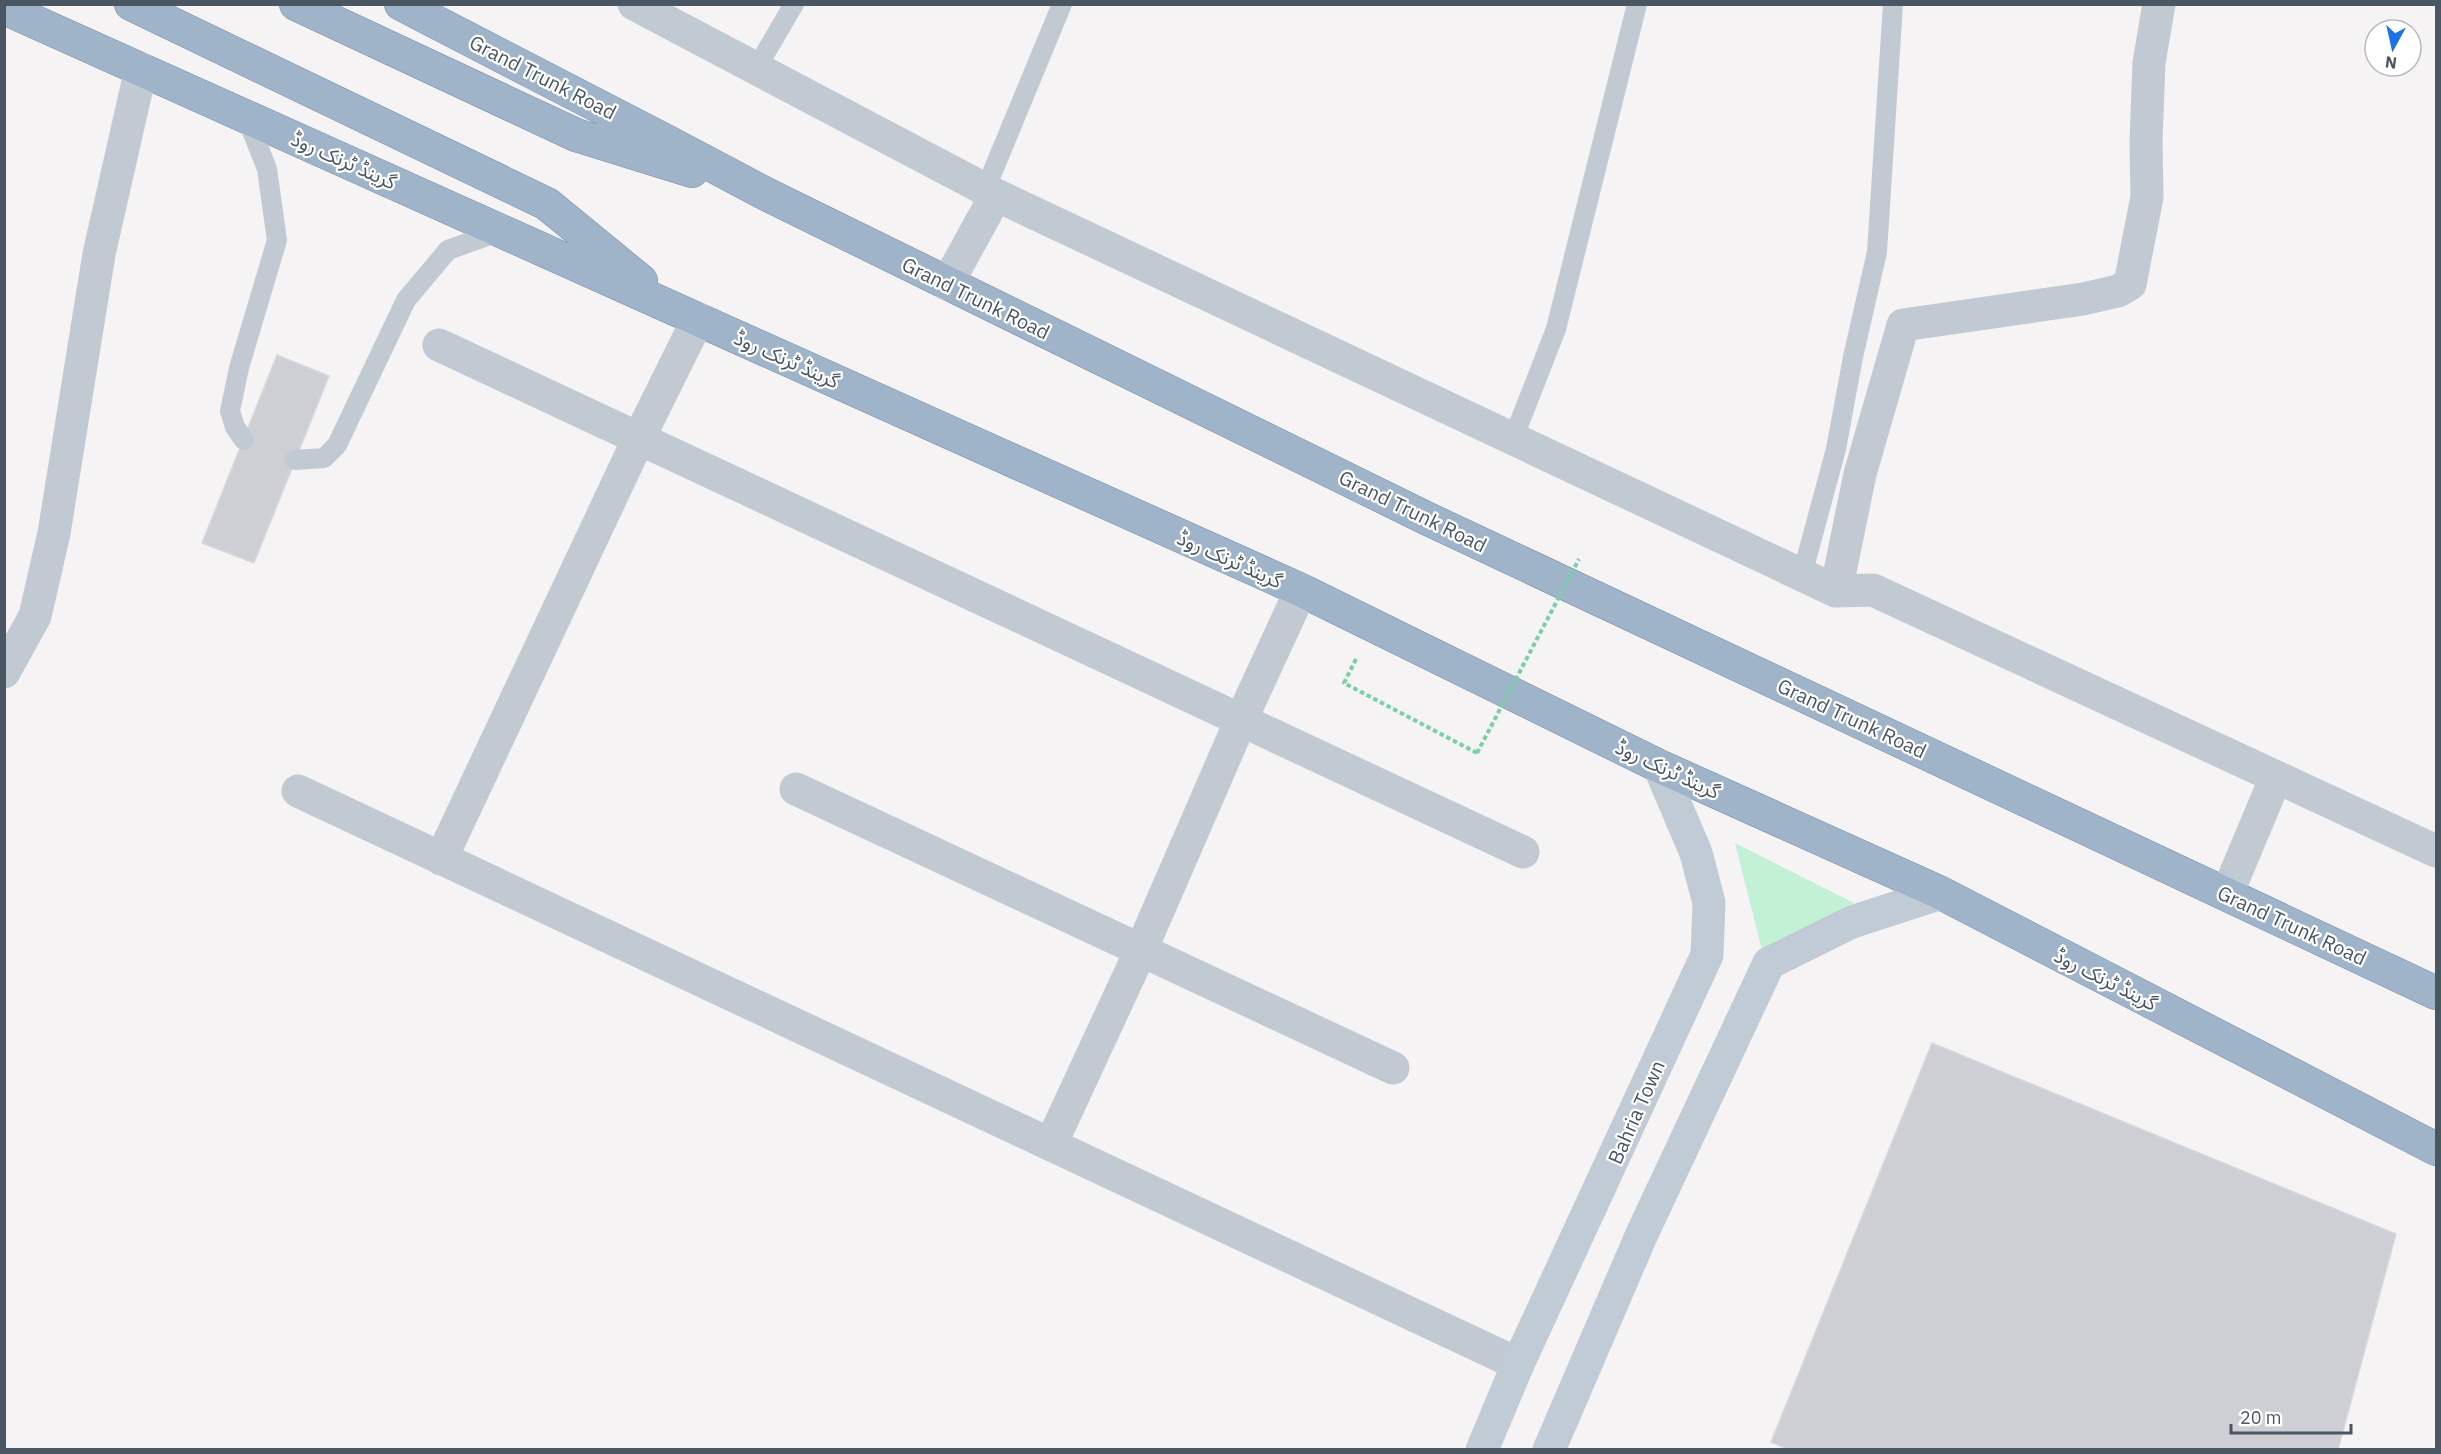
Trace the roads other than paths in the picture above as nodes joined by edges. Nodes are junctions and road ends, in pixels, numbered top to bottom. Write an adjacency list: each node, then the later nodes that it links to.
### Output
1 (131, 4): 18 (highway)
2 (296, 4): 15 (highway)
3 (401, 4): 15 (highway, Grand Trunk Road)
4 (634, 4): 12 (street)
5 (794, 4): 12 (lane)
6 (1062, 4): 14 (lane)
7 (1637, 4): 21 (lane)
8 (1893, 4): 24 (lane)
9 (2159, 4): 26 (street)
10 (4, 8): 11 (highway, گرینڈ ٹرنک روڈ)
11 (141, 69): 13 (highway, گرینڈ ٹرنک روڈ); 27 (street)
12 (756, 69): 14 (street)
13 (246, 116): 16 (highway, گرینڈ ٹرنک روڈ); 22 (lane)
14 (991, 192): 17 (street); 21 (street)
15 (766, 195): 17 (highway, Grand Trunk Road)
16 (501, 231): 18 (highway, گرینڈ ٹرنک روڈ); 23 (lane)
17 (947, 284): 37 (highway, Grand Trunk Road)
18 (687, 314): 20 (street); 25 (highway, گرینڈ ٹرنک روڈ)
19 (439, 345): 20 (street)
20 (639, 438): 28 (street); 35 (street)
21 (1513, 439): 24 (street)
22 (244, 440)
23 (295, 460)
24 (1802, 575): 26 (street)
25 (1300, 590): 28 (street); 29 (highway, گرینڈ ٹرنک روڈ)
26 (1836, 591): 30 (street)
27 (4, 672)
28 (1241, 720): 34 (street); 38 (street)
29 (1659, 766): 36 (highway, گرینڈ ٹرنک روڈ); 43 (main road, Bahria Town)
30 (2276, 777): 33 (street); 37 (street)
31 (796, 789): 38 (street)
32 (298, 791): 35 (street)
33 (2436, 851)
34 (1523, 852)
35 (441, 859): 41 (street)
36 (1941, 893): 42 (highway, گرینڈ ٹرنک روڈ); 45 (main road)
37 (2227, 894): 39 (highway, Grand Trunk Road)
38 (1141, 950): 40 (street); 41 (street)
39 (2436, 993)
40 (1393, 1068)
41 (1051, 1144): 43 (street)
42 (2436, 1149)
43 (1518, 1364): 44 (main road, Bahria Town)
44 (1482, 1449)
45 (1549, 1449)

